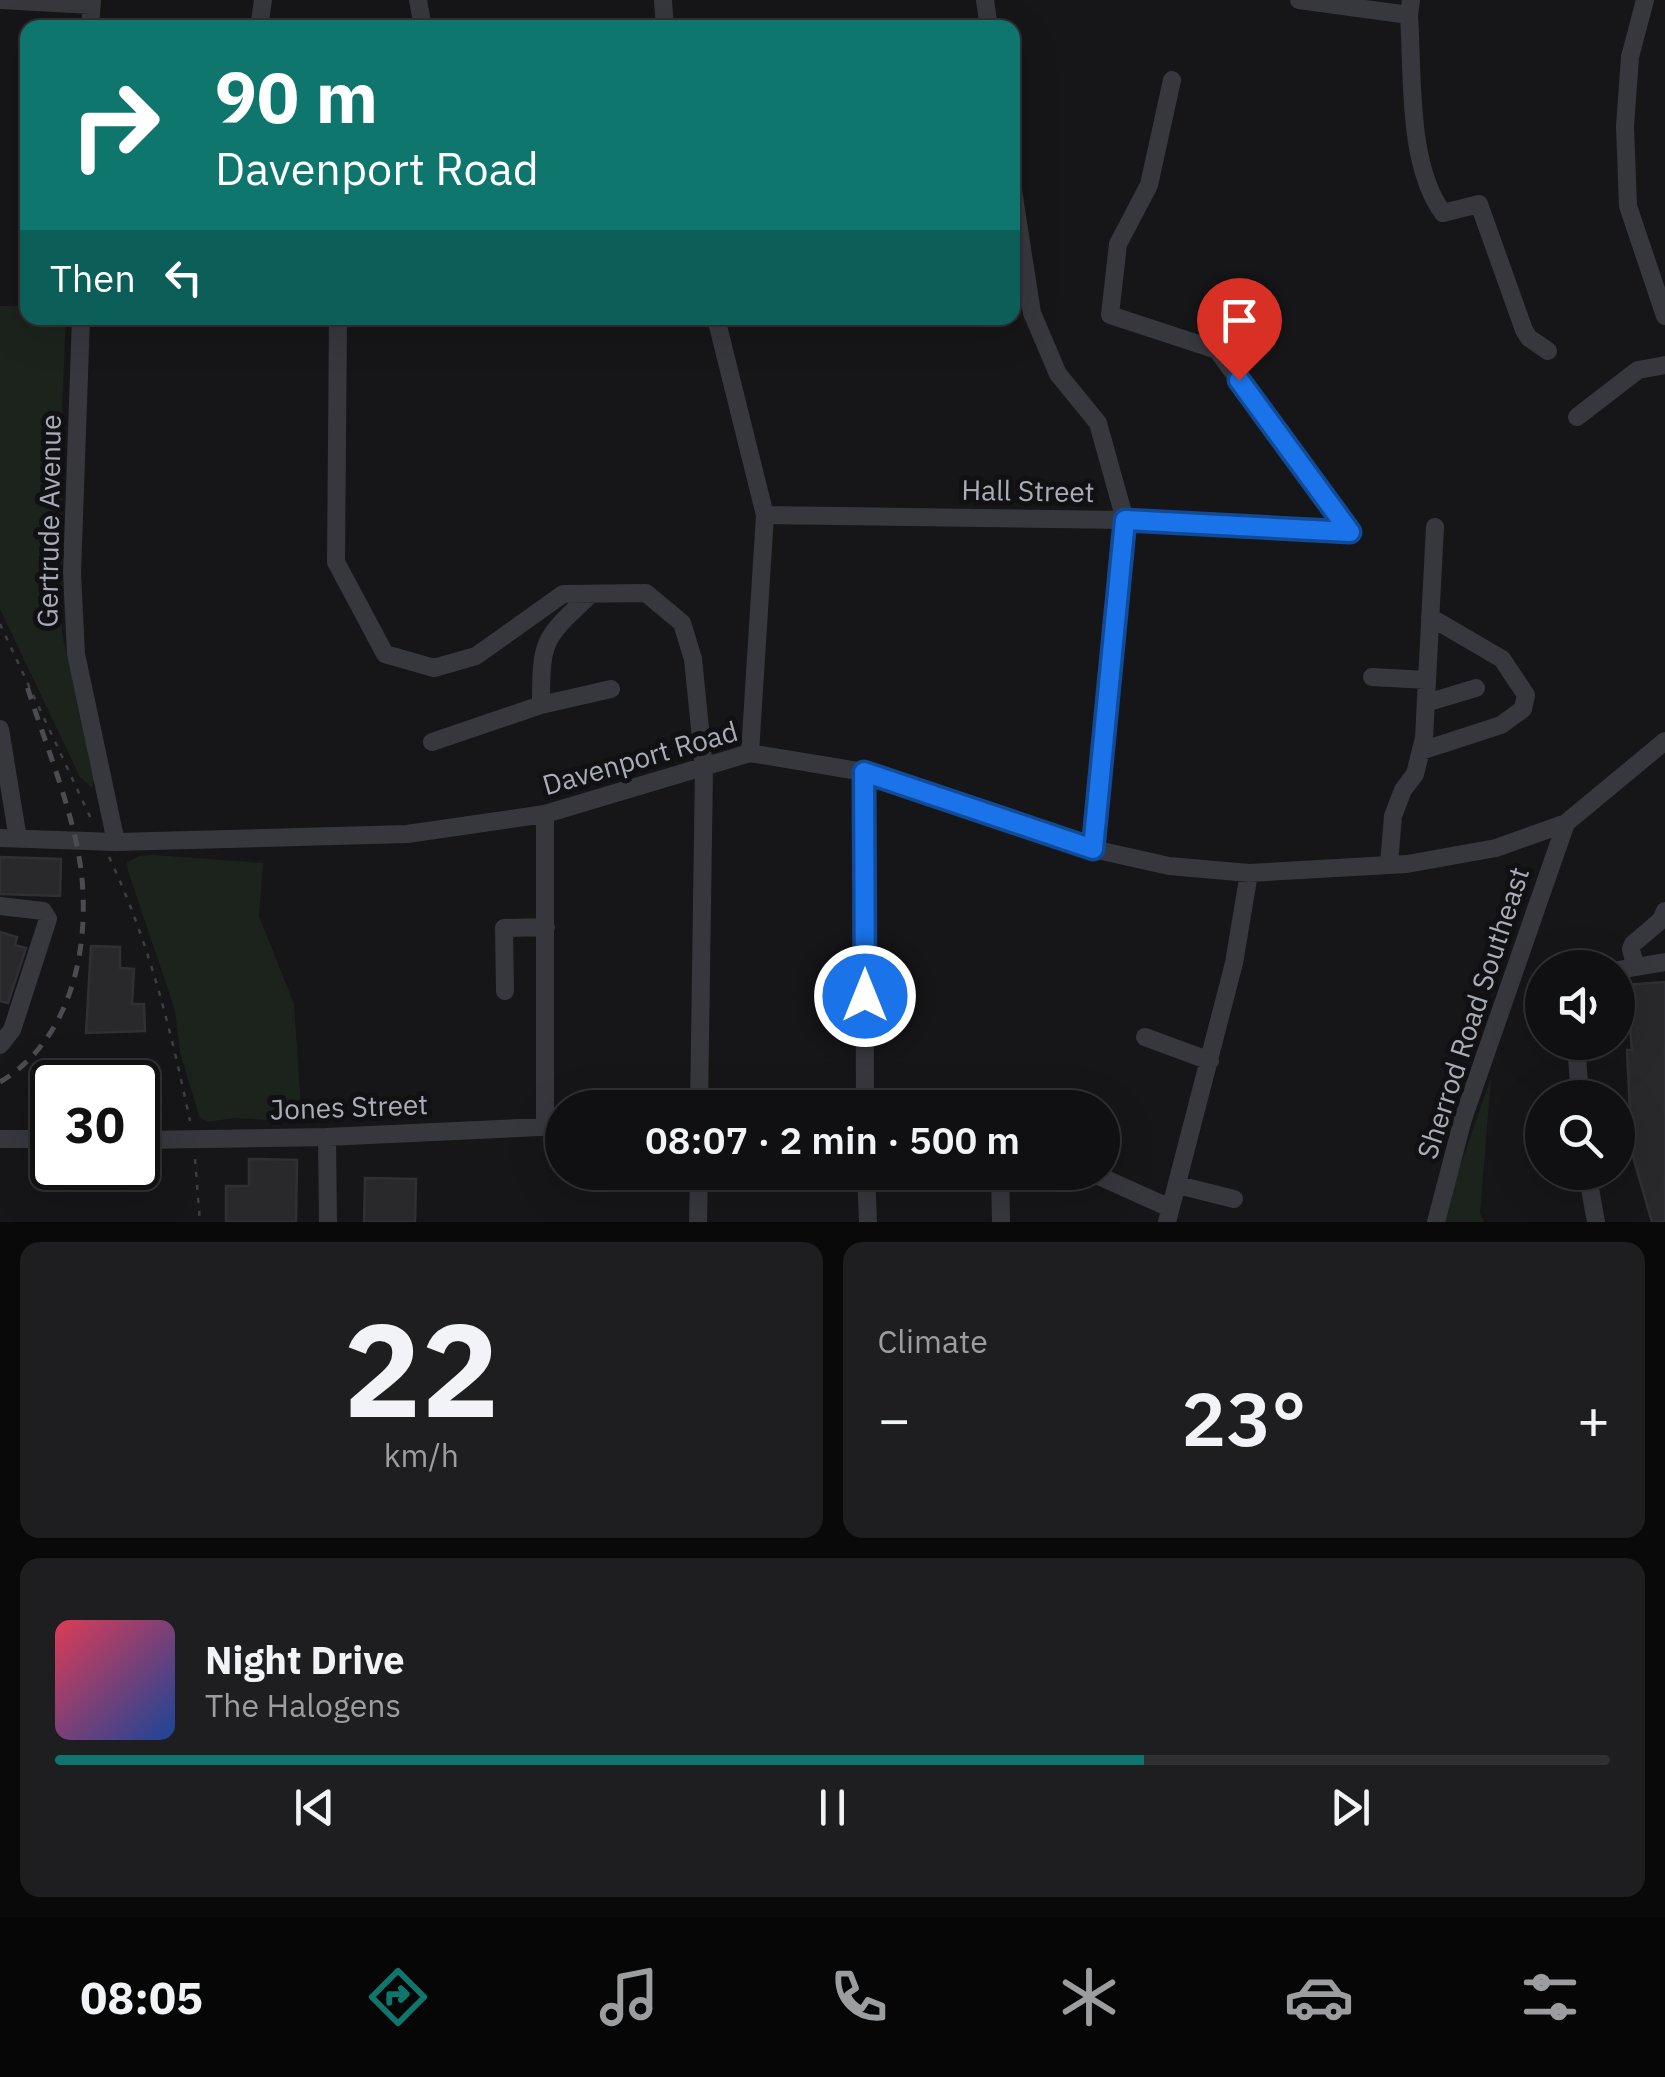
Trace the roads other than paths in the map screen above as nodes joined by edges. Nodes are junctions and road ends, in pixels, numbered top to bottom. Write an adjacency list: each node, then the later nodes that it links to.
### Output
1 (1, 0): 4 (street)
2 (1299, 0): 5 (street)
3 (1645, 0): 8 (street)
4 (91, 3)
5 (1410, 7): 12 (street)
6 (1172, 80): 16 (street, Hall Street)
7 (1020, 236): 16 (street)
8 (1665, 316)
9 (80, 325): 36 (street, Gertrude Avenue)
10 (338, 325): 18 (street)
11 (718, 325): 15 (street)
12 (1548, 350)
13 (1665, 364): 14 (street)
14 (1577, 417)
15 (765, 515): 16 (street, Hall Street); 30 (street)
16 (1125, 520): 37 (street)
17 (1434, 527): 19 (street)
18 (591, 594): 25 (street); 31 (street)
19 (1430, 617): 21 (street); 29 (street)
20 (1372, 677): 21 (street)
21 (1428, 680): 24 (street)
22 (1476, 688): 24 (street)
23 (611, 689): 25 (street)
24 (1426, 703): 29 (street)
25 (541, 706): 27 (street)
26 (0, 729): 35 (street)
27 (432, 742)
28 (1663, 746): 34 (street, Davenport Road)
29 (1421, 751): 38 (street)
30 (750, 752): 31 (street, Davenport Road); 32 (street, Davenport Road)
31 (704, 768): 33 (street, Davenport Road); 51 (street)
32 (864, 772): 37 (street, Davenport Road); 52 (street)
33 (544, 814): 36 (street, Davenport Road); 42 (street)
34 (1566, 823): 38 (street, Davenport Road); 70 (street, Sherrod Road Southeast)
35 (9, 838): 36 (street, Davenport Road)
36 (109, 842)
37 (1093, 849): 39 (street, Davenport Road)
38 (1389, 864): 39 (street, Davenport Road)
39 (1249, 874): 49 (street)
40 (0, 906): 48 (street)
41 (1665, 911): 43 (street)
42 (546, 927): 46 (street); 50 (street)
43 (1631, 950)
44 (1665, 962): 45 (street)
45 (1635, 967)
46 (504, 991)
47 (1145, 1037): 49 (street)
48 (0, 1045)
49 (1210, 1062): 58 (street)
50 (553, 1090)
51 (699, 1090)
52 (865, 1090)
53 (545, 1126): 54 (street, Jones Street)
54 (327, 1137): 57 (street, Jones Street); 66 (street)
55 (0, 1139): 56 (street)
56 (30, 1139)
57 (160, 1140)
58 (1178, 1185): 64 (street); 65 (street)
59 (1120, 1188): 65 (street)
60 (698, 1190): 67 (street)
61 (867, 1190): 68 (street)
62 (1000, 1190): 69 (street)
63 (1590, 1190): 71 (street)
64 (1234, 1199)
65 (1169, 1215)
66 (328, 1222)
67 (698, 1222)
68 (868, 1222)
69 (1001, 1222)
70 (1436, 1222)
71 (1596, 1222)

